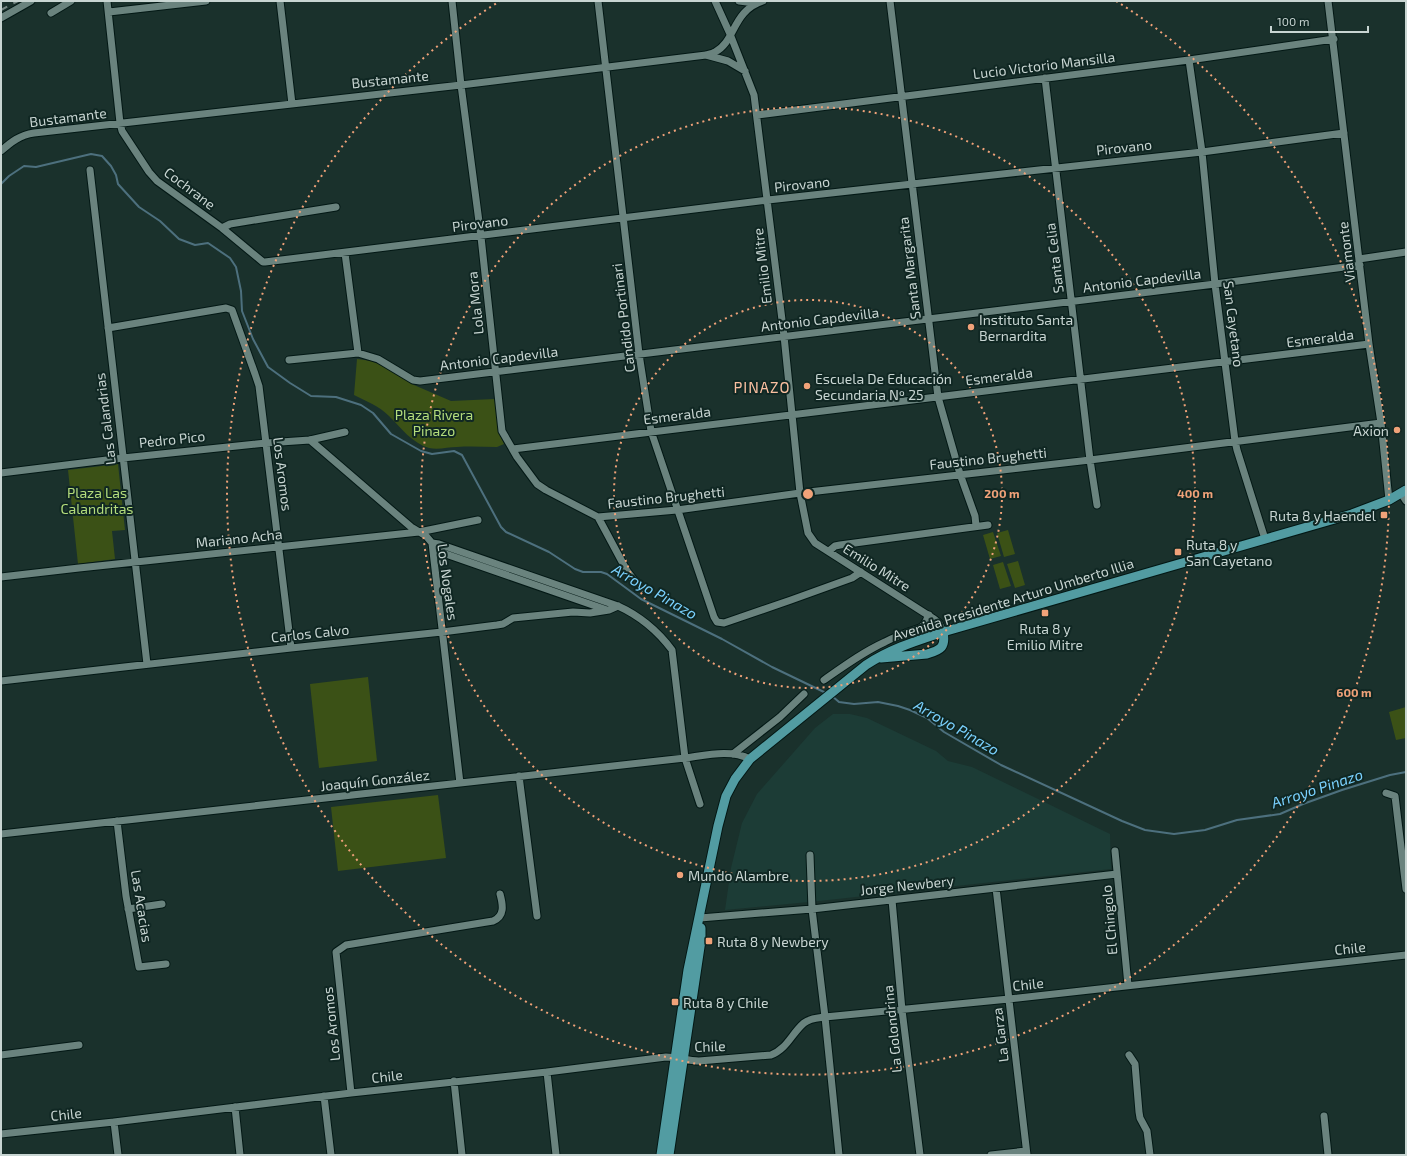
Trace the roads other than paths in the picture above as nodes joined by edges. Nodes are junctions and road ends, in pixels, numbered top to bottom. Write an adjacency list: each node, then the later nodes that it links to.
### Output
1 (31, 1): 15 (street)
2 (71, 1): 14 (street)
3 (107, 1): 13 (street, Cochrane)
4 (206, 1): 13 (street)
5 (280, 1): 25 (street)
6 (452, 1): 23 (street, Lola Mora)
7 (598, 1): 20 (street, Candido Portinari)
8 (715, 1): 16 (street, Emilio Mitre)
9 (739, 1): 12 (street)
10 (890, 1): 24 (street, Santa Margarita)
11 (1328, 1): 17 (street, Viamonte)
12 (759, 2): 16 (street, Bustamante)
13 (109, 12): 27 (street, Cochrane)
14 (51, 13)
15 (1, 18)
16 (730, 34): 18 (street, Bustamante); 21 (street, Emilio Mitre)
17 (1334, 40): 19 (street, Lucio Victorio Mansilla); 28 (street, Viamonte)
18 (706, 55): 20 (street, Bustamante); 21 (street)
19 (1190, 60): 22 (street, Lucio Victorio Mansilla); 30 (street, San Cayetano)
20 (606, 67): 23 (street, Bustamante); 36 (street, Candido Portinari)
21 (745, 71): 26 (street, Emilio Mitre)
22 (1045, 78): 24 (street, Lucio Victorio Mansilla); 31 (street, Santa Celia)
23 (461, 85): 25 (street, Bustamante); 38 (street, Lola Mora)
24 (901, 97): 26 (street, Lucio Victorio Mansilla); 33 (street, Santa Margarita)
25 (292, 104): 27 (street, Bustamante)
26 (757, 114): 34 (street, Emilio Mitre)
27 (120, 123): 29 (street, Bustamante); 37 (street, Cochrane)
28 (1344, 134): 30 (street, Pirovano); 42 (street, Viamonte)
29 (1, 151)
30 (1202, 152): 31 (street, Pirovano); 43 (street, San Cayetano)
31 (1056, 168): 33 (street, Pirovano); 44 (street, Santa Celia)
32 (90, 170): 46 (street, Las Calandrias)
33 (912, 184): 34 (street, Pirovano); 45 (street, Santa Margarita)
34 (768, 200): 36 (street, Pirovano); 47 (street, Emilio Mitre)
35 (336, 208): 37 (street)
36 (624, 218): 38 (street, Pirovano); 50 (street, Candido Portinari)
37 (222, 228): 41 (street, Cochrane)
38 (481, 237): 40 (street, Pirovano); 53 (street, Lola Mora)
39 (1406, 252): 42 (street, Antonio Capdevilla)
40 (345, 253): 41 (street, Pirovano); 49 (street)
41 (262, 262)
42 (1360, 262): 43 (street, Antonio Capdevilla); 48 (street, Viamonte)
43 (1215, 284): 44 (street, Antonio Capdevilla); 52 (street, San Cayetano)
44 (1072, 302): 45 (street, Antonio Capdevilla); 54 (street, Santa Celia)
45 (929, 319): 47 (street, Antonio Capdevilla); 55 (street, Santa Margarita)
46 (108, 328): 62 (street, Los Aromos); 64 (street, Las Calandrias)
47 (784, 336): 50 (street, Antonio Capdevilla); 56 (street, Emilio Mitre)
48 (1369, 344): 52 (street, Esmeralda); 57 (street, Viamonte)
49 (358, 354): 51 (street, Antonio Capdevilla); 53 (street, Antonio Capdevilla)
50 (639, 354): 53 (street, Antonio Capdevilla); 58 (street, Candido Portinari)
51 (289, 360)
52 (1225, 363): 54 (street, Esmeralda); 61 (street, San Cayetano)
53 (496, 372): 63 (street, Lola Mora)
54 (1082, 379): 55 (street, Esmeralda); 65 (street, Santa Celia)
55 (938, 397): 56 (street, Esmeralda); 67 (street, Santa Margarita)
56 (792, 414): 58 (street, Esmeralda); 68 (street, Emilio Mitre)
57 (1380, 423): 61 (street, Faustino Brughetti); 70 (street, Viamonte)
58 (651, 431): 63 (street, Esmeralda); 72 (street, Candido Portinari)
59 (345, 432): 60 (street, Pedro Pico)
60 (310, 440): 62 (street, Pedro Pico); 77 (street, Los Nogales)
61 (1235, 441): 65 (street, Faustino Brughetti); 78 (street, San Cayetano)
62 (266, 443): 64 (street, Pedro Pico); 80 (street, Los Aromos)
63 (513, 449): 73 (street, Lola Mora)
64 (123, 458): 66 (street, Pedro Pico); 83 (street, Las Calandrias)
65 (1090, 460): 67 (street, Faustino Brughetti); 71 (street, Santa Celia)
66 (1, 473)
67 (960, 474): 68 (street, Faustino Brughetti); 76 (street, Santa Margarita)
68 (800, 493): 72 (street, Faustino Brughetti); 82 (street, Emilio Mitre)
69 (1404, 495): 70 (main road, Avenida Presidente Arturo Umberto Illia)
70 (1389, 500): 78 (main road, Avenida Presidente Arturo Umberto Illia)
71 (1097, 505)
72 (677, 510): 73 (street, Faustino Brughetti); 84 (street, Candido Portinari)
73 (598, 517): 86 (street)
74 (478, 520): 77 (street, Mariano Acha)
75 (988, 525): 76 (street)
76 (976, 526): 82 (street)
77 (419, 532): 79 (street, Los Nogales); 80 (street, Mariano Acha)
78 (1265, 539): 91 (main road, Avenida Presidente Arturo Umberto Illia)
79 (432, 543): 81 (street, Los Nogales); 87 (street)
80 (279, 547): 83 (street, Mariano Acha); 92 (street, Los Aromos)
81 (433, 552): 88 (street); 90 (street, Los Nogales)
82 (829, 552): 84 (street, Emilio Mitre)
83 (135, 562): 85 (street, Mariano Acha); 94 (street, Las Calandrias)
84 (861, 572): 89 (street, Emilio Mitre)
85 (1, 577)
86 (645, 590)
87 (618, 606): 88 (street, Carlos Calvo); 99 (street)
88 (609, 610): 90 (street, Carlos Calvo)
89 (929, 615): 91 (street, Emilio Mitre); 95 (street)
90 (442, 632): 92 (street, Carlos Calvo); 102 (street, Los Nogales)
91 (943, 632): 93 (main road, Avenida Presidente Arturo Umberto Illia); 93 (main road)
92 (291, 648): 94 (street, Carlos Calvo)
93 (875, 659): 100 (main road, Avenida Presidente Arturo Umberto Illia)
94 (147, 664): 96 (street, Carlos Calvo)
95 (824, 680)
96 (1, 681)
97 (804, 694): 98 (street)
98 (733, 754): 99 (street, Joaquín González); 100 (street, Joaquín González)
99 (685, 758): 101 (street, Joaquín González); 104 (street)
100 (750, 759): 118 (main road, Avenida Presidente Arturo Umberto Illia)
101 (519, 776): 102 (street, Joaquín González); 117 (street)
102 (460, 783): 105 (street, Joaquín González)
103 (1386, 793): 111 (street)
104 (700, 804)
105 (117, 821): 106 (street, Joaquín González); 116 (street, Las Acacias)
106 (1, 834)
107 (1115, 851): 109 (street, El Chingolo)
108 (810, 855): 115 (street)
109 (1117, 874): 110 (street, Jorge Newbery); 121 (street, El Chingolo)
110 (996, 888): 113 (street, Jorge Newbery); 122 (street, La Garza)
111 (1406, 889)
112 (500, 894): 131 (street, Los Aromos)
113 (892, 900): 115 (street, Jorge Newbery); 123 (street, La Golondrina)
114 (162, 904): 116 (street)
115 (812, 908): 118 (street, Jorge Newbery); 124 (street)
116 (128, 910): 120 (street, Las Acacias)
117 (537, 916)
118 (700, 918): 128 (main road, Avenida Presidente Arturo Umberto Illia)
119 (1406, 955): 121 (street, Chile)
120 (166, 964)
121 (1128, 986): 122 (street, Chile)
122 (1009, 999): 123 (street, Chile); 137 (street, La Garza)
123 (902, 1010): 124 (street, Chile); 146 (street, La Golondrina)
124 (826, 1017): 128 (street, Chile); 145 (street)
125 (79, 1045): 126 (street)
126 (1, 1055)
127 (1128, 1055): 148 (street)
128 (679, 1057): 129 (street, Chile); 143 (main road, Avenida Presidente Arturo Umberto Illia); 144 (main road, Avenida Presidente Arturo Umberto Illia)
129 (547, 1072): 130 (street, Chile); 142 (street)
130 (454, 1081): 131 (street, Chile); 141 (street)
131 (351, 1093): 132 (street, Chile)
132 (324, 1096): 133 (street, Chile); 140 (street)
133 (235, 1107): 135 (street, Chile); 139 (street)
134 (1324, 1116): 149 (street)
135 (114, 1122): 136 (street, Chile); 138 (street)
136 (1, 1134)
137 (1027, 1153): 147 (street)
138 (118, 1155)
139 (240, 1155)
140 (331, 1155)
141 (462, 1155)
142 (556, 1155)
143 (661, 1155)
144 (669, 1155)
145 (839, 1155)
146 (920, 1155)
147 (991, 1155)
148 (1150, 1155)
149 (1328, 1155)

